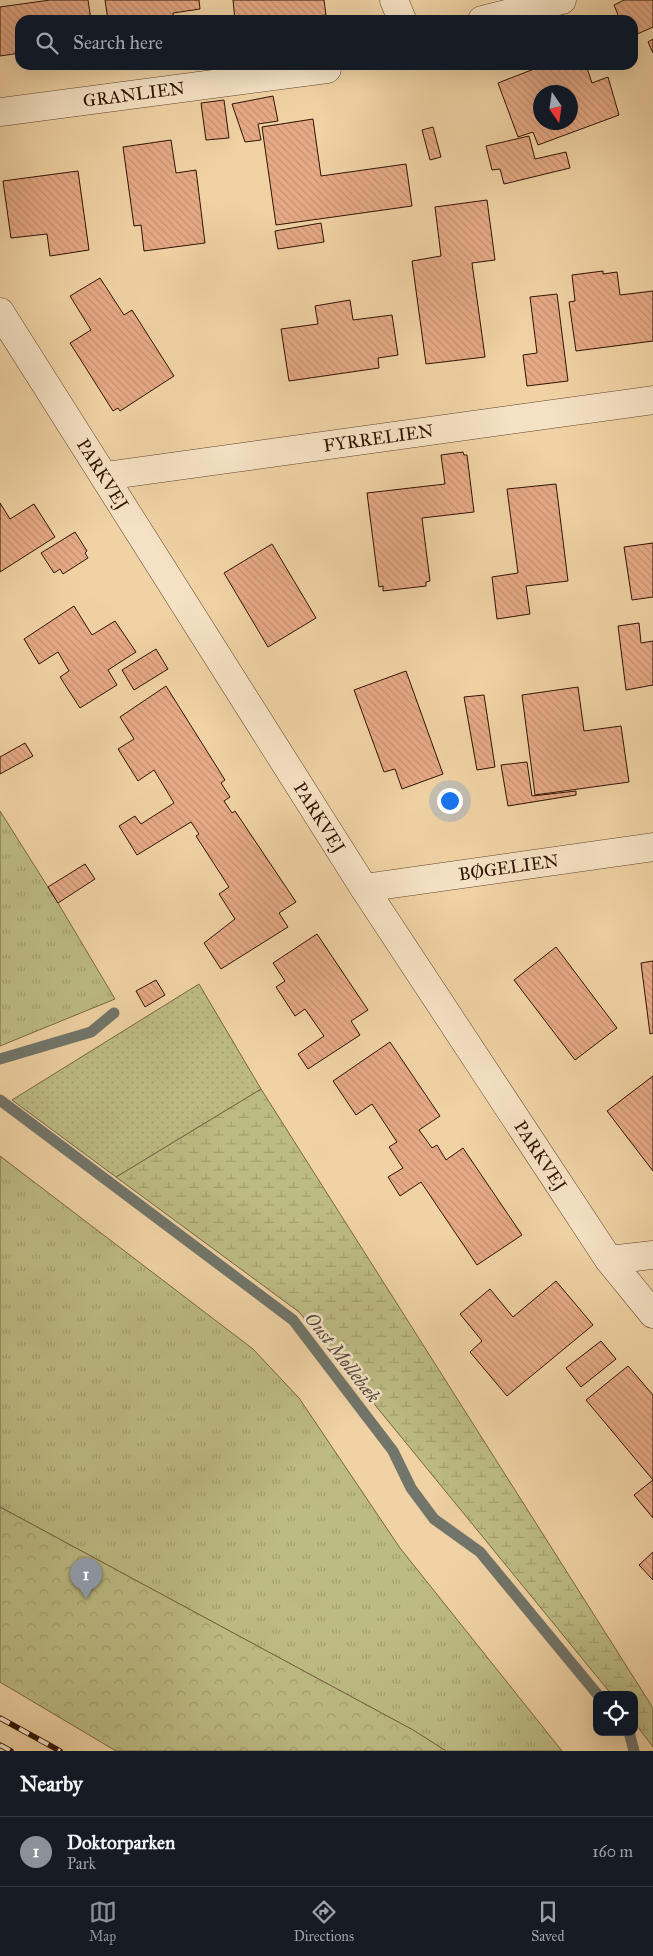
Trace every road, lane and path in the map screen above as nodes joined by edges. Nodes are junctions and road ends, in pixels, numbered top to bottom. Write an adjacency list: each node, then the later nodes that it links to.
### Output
1 (394, 0): 3 (street)
2 (562, 0): 4 (street)
3 (400, 15)
4 (502, 15)
5 (319, 70): 6 (street, GRANLIEN)
6 (0, 112)
7 (0, 312): 9 (street, PARKVEJ)
8 (653, 400): 9 (street, FYRRELIEN)
9 (105, 476): 11 (street, PARKVEJ)
10 (653, 847): 11 (street, BØGELIEN)
11 (364, 888): 13 (street, PARKVEJ)
12 (653, 1255): 13 (street)
13 (609, 1260): 14 (street, PARKVEJ)
14 (653, 1314)

